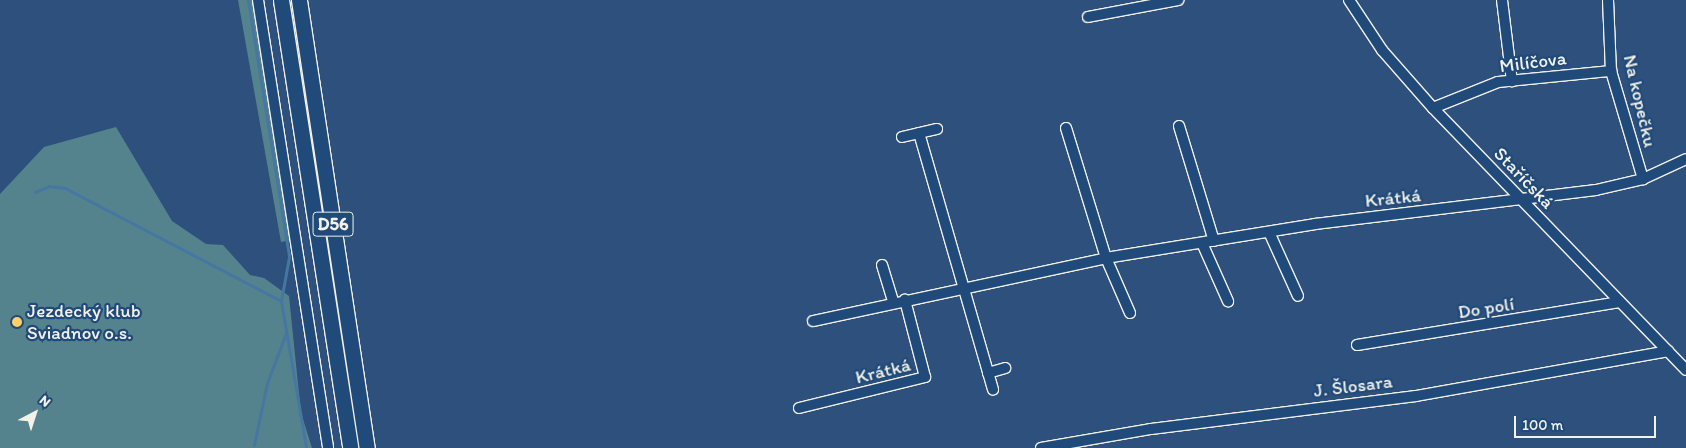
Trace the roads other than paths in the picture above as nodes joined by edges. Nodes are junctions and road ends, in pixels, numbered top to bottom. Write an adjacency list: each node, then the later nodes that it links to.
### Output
1 (258, 0): 40 (street)
2 (281, 0): 41 (highway, D56)
3 (298, 0): 42 (highway, D56)
4 (1178, 0): 8 (street)
5 (1349, 0): 11 (street, Staříčská)
6 (1502, 0): 10 (street)
7 (1608, 0): 9 (street, Na kopečku)
8 (1088, 17)
9 (1611, 71): 10 (street, Milíčova); 18 (street, Na kopečku)
10 (1512, 80): 11 (street, Milíčova)
11 (1433, 108): 19 (street, Staříčská)
12 (1179, 126): 21 (street)
13 (1066, 128): 23 (street)
14 (937, 129): 15 (street)
15 (919, 134): 16 (street); 25 (street)
16 (902, 137)
17 (1686, 159): 18 (street, Krátká)
18 (1643, 179): 19 (street, Krátká)
19 (1522, 202): 20 (street, Krátká); 30 (street, Staříčská)
20 (1269, 232): 21 (street, Krátká); 26 (street)
21 (1214, 241): 22 (street, Krátká)
22 (1202, 243): 23 (street, Krátká); 28 (street)
23 (1106, 258): 25 (street, Krátká); 31 (street)
24 (882, 265): 29 (street)
25 (963, 286): 27 (street, Krátká); 37 (street)
26 (1298, 296)
27 (905, 300): 29 (street, Krátká); 39 (street, Krátká)
28 (1228, 301)
29 (894, 302): 32 (street, Krátká)
30 (1620, 302): 33 (street, Do polí); 34 (street, Staříčská)
31 (1130, 313)
32 (813, 321)
33 (1357, 345)
34 (1668, 351): 36 (street, Staříčská); 43 (street, J. Šlosara)
35 (1006, 368): 37 (street)
36 (1686, 370)
37 (988, 373): 38 (street)
38 (993, 390)
39 (799, 408)
40 (328, 448)
41 (350, 448)
42 (367, 448)
43 (1042, 448)

